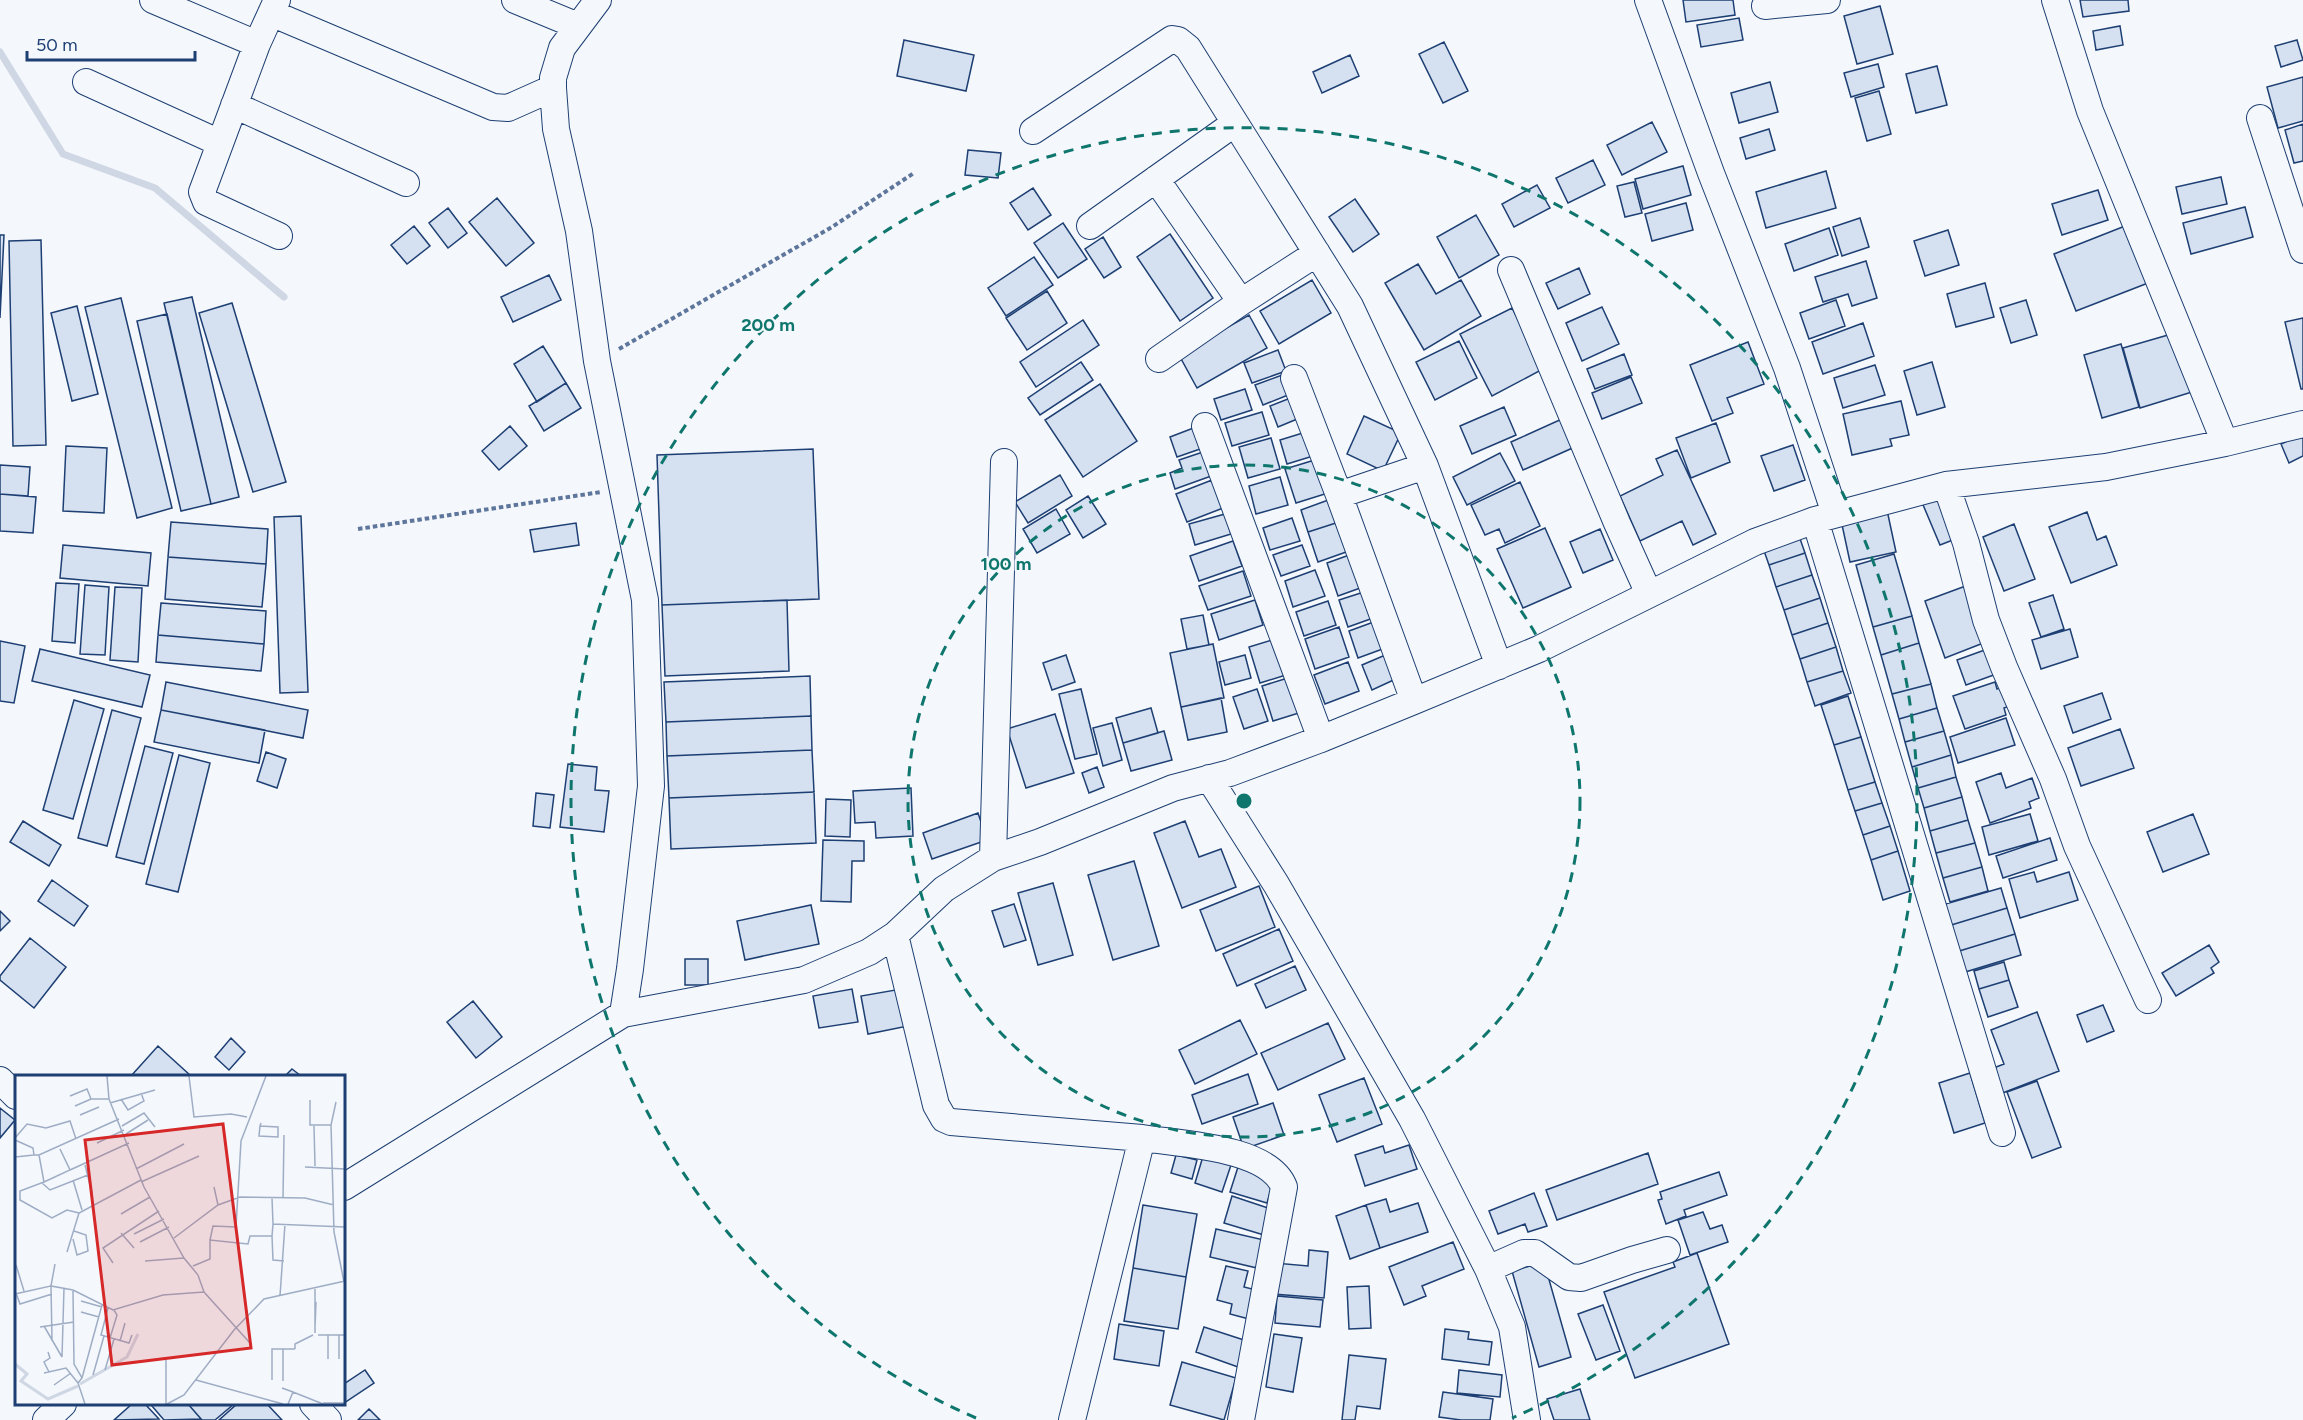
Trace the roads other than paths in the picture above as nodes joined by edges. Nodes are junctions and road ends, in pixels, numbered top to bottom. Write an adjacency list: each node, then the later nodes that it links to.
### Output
1 (153, 0): 10 (street)
2 (515, 0): 9 (street)
3 (598, 0): 9 (street)
4 (1648, 0): 35 (street)
5 (1827, 0): 7 (street)
6 (2055, 0): 30 (street)
7 (1765, 6)
8 (274, 7): 10 (street); 12 (street)
9 (578, 26): 12 (street)
10 (257, 44): 13 (street)
11 (86, 82): 17 (street)
12 (553, 88): 44 (street)
13 (234, 105): 17 (street); 19 (street)
14 (2260, 118): 22 (street)
15 (1235, 123): 16 (street); 18 (street); 23 (street)
16 (1033, 131)
17 (220, 143): 21 (street)
18 (1156, 179): 20 (street); 25 (street)
19 (406, 183)
20 (1090, 226)
21 (279, 236)
22 (2303, 250)
23 (1317, 253): 25 (street); 32 (street)
24 (1511, 270): 36 (street)
25 (1240, 302): 26 (street)
26 (1158, 359)
27 (1294, 378): 34 (street)
28 (2303, 424): 30 (street)
29 (1205, 426): 39 (street)
30 (2225, 443): 33 (street)
31 (1004, 462): 41 (street)
32 (1425, 466): 34 (street); 37 (street)
33 (1946, 485): 35 (street); 43 (street)
34 (1339, 495): 38 (street)
35 (1825, 517): 36 (street); 47 (street)
36 (1649, 594): 37 (street)
37 (1499, 666): 38 (street)
38 (1414, 701): 39 (street)
39 (1321, 739): 40 (street)
40 (1209, 778): 41 (street); 51 (street)
41 (993, 858): 42 (street)
42 (895, 935): 44 (street); 48 (street)
43 (2148, 1000)
44 (623, 1014): 49 (street)
45 (0, 1080): 46 (street)
46 (15, 1095)
47 (2002, 1133)
48 (1142, 1138): 56 (street); 57 (street)
49 (345, 1186)
50 (1667, 1250): 51 (street)
51 (1488, 1269): 58 (street)
52 (62, 1405): 54 (street)
53 (314, 1405): 55 (street)
54 (46, 1420)
55 (328, 1420)
56 (1072, 1420)
57 (1241, 1420)
58 (1527, 1420)

